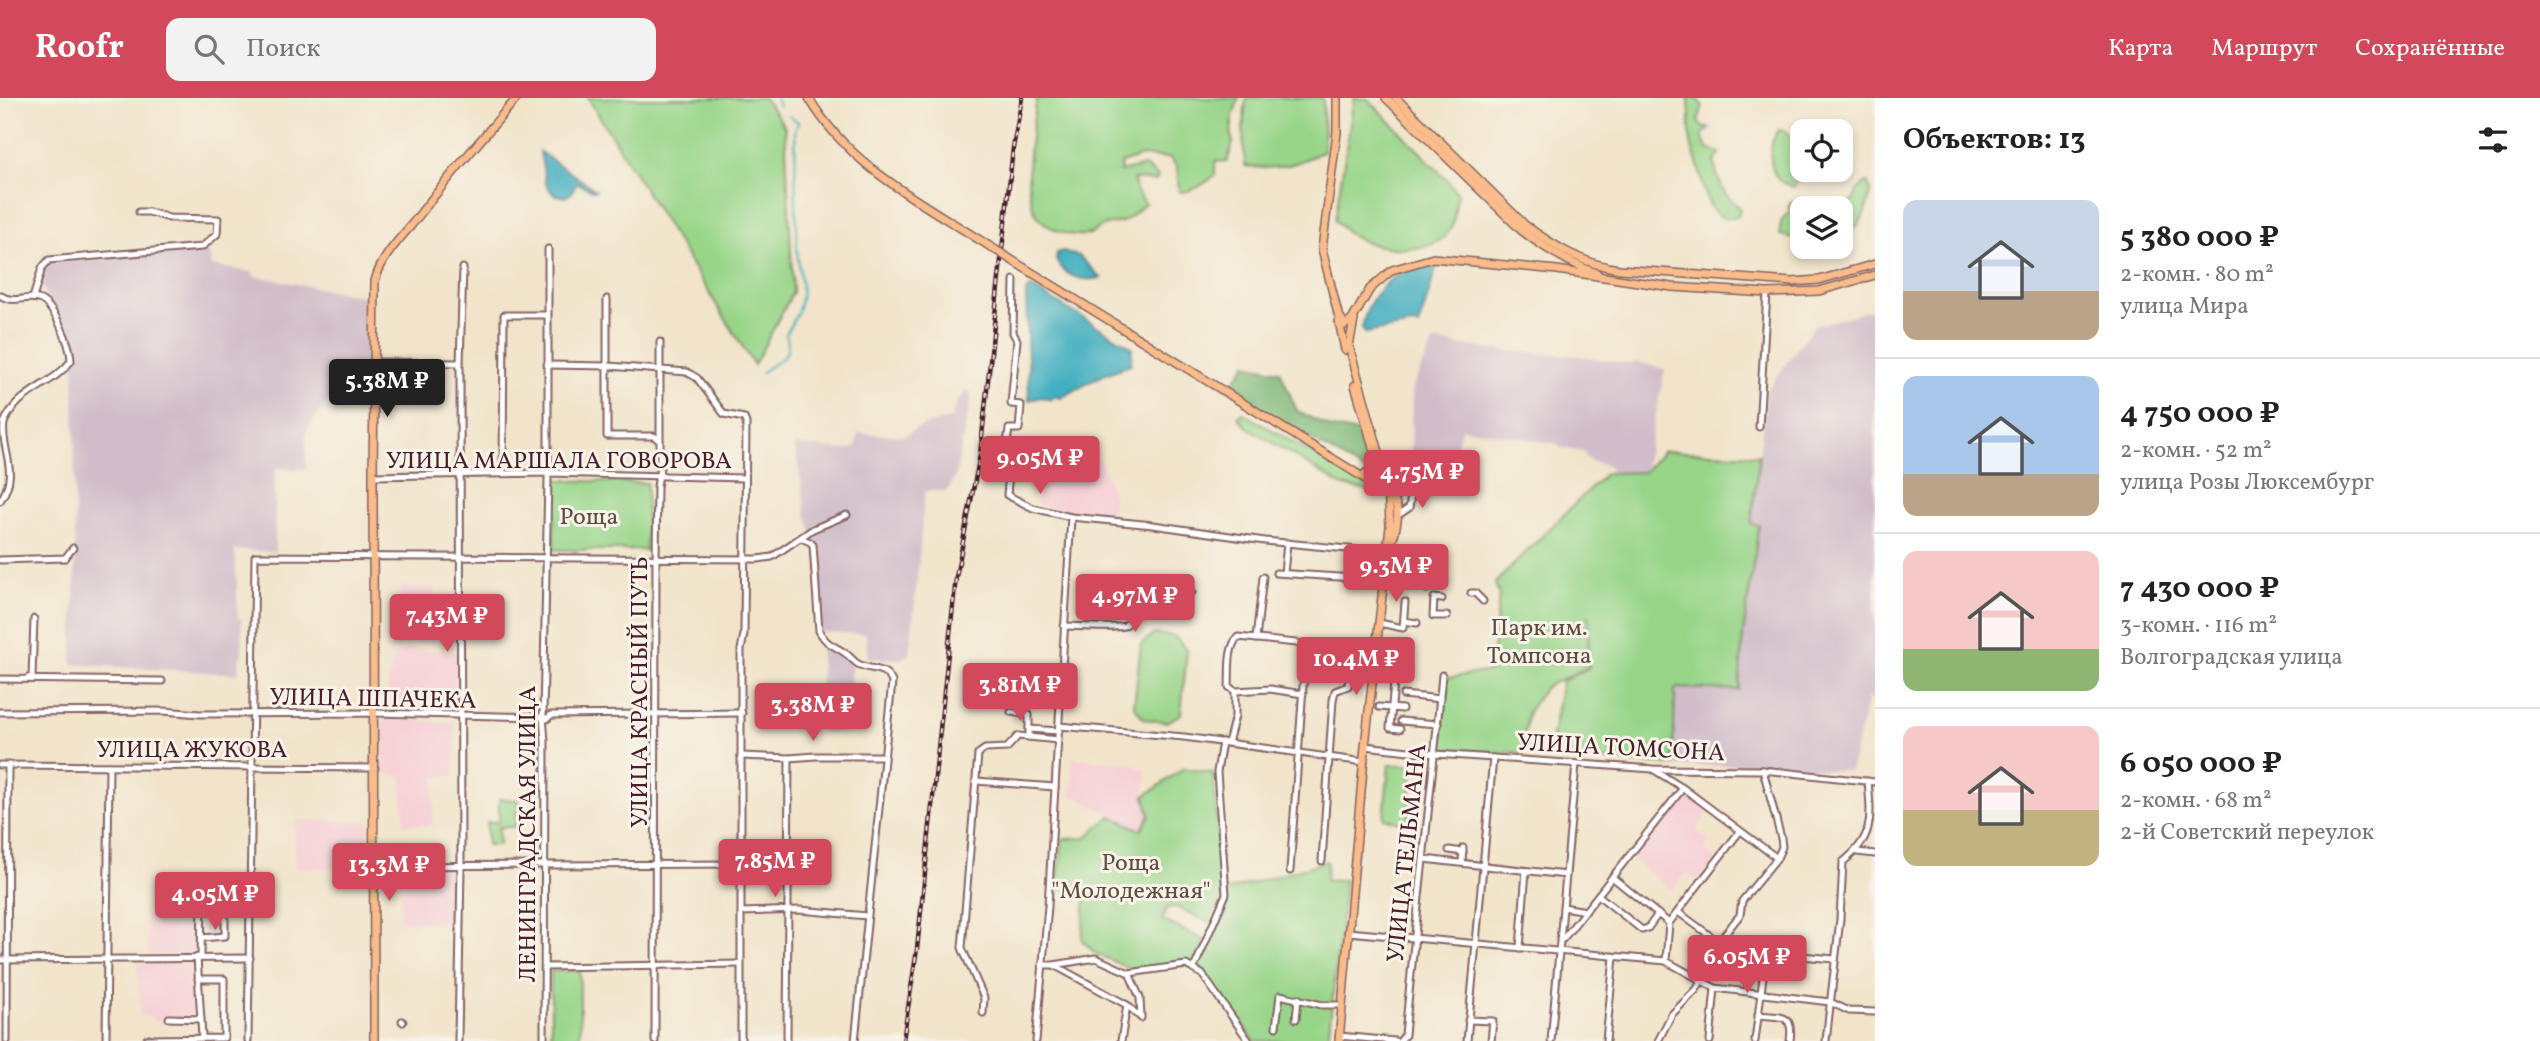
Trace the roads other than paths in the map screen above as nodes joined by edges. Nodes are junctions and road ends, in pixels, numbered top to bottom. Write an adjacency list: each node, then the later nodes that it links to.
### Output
1 (517, 98): 24 (main road)
2 (809, 98): 39 (main road, bridge)
3 (1336, 98): 21 (main road)
4 (1386, 98): 13 (main road)
5 (1396, 98): 10 (main road)
6 (139, 212): 18 (street)
7 (548, 249): 22 (street, ЛЕНИНГРАДСКАЯ УЛИЦА)
8 (1875, 264): 14 (main road)
9 (463, 268): 25 (street)
10 (1697, 275): 14 (main road); 15 (main road)
11 (1875, 275): 16 (main road)
12 (1014, 280): 47 (street)
13 (1618, 280): 15 (main road); 20 (main road)
14 (1757, 281): 16 (main road)
15 (1696, 289): 16 (main road)
16 (1762, 293): 31 (street)
17 (0, 295): 18 (street)
18 (33, 298): 33 (street)
19 (607, 299): 28 (street)
20 (1356, 313): 21 (main road); 27 (main road)
21 (1338, 314): 27 (main road)
22 (547, 315): 26 (street, ЛЕНИНГРАДСКАЯ УЛИЦА); 36 (street)
23 (660, 342): 29 (street, УЛИЦА КРАСНЫЙ ПУТЬ)
24 (373, 362): 25 (street); 38 (main road)
25 (460, 363): 35 (street)
26 (547, 365): 28 (street); 37 (street, ЛЕНИНГРАДСКАЯ УЛИЦА)
27 (1352, 365): 30 (main road)
28 (609, 366): 29 (street); 32 (street)
29 (660, 370): 32 (street, УЛИЦА КРАСНЫЙ ПУТЬ); 41 (street)
30 (1370, 425): 34 (main road); 43 (main road)
31 (1759, 427)
32 (660, 440): 40 (street, УЛИЦА КРАСНЫЙ ПУТЬ)
33 (2, 449): 44 (street)
34 (1375, 454): 39 (main road); 43 (main road)
35 (461, 473): 36 (street, УЛИЦА МАРШАЛА ГОВОРОВА); 38 (street, УЛИЦА МАРШАЛА ГОВОРОВА); 53 (street)
36 (503, 473): 37 (street, УЛИЦА МАРШАЛА ГОВОРОВА)
37 (548, 473): 40 (street, УЛИЦА МАРШАЛА ГОВОРОВА); 54 (street, ЛЕНИНГРАДСКАЯ УЛИЦА)
38 (373, 476): 52 (main road)
39 (1362, 476): 43 (main road)
40 (658, 477): 41 (street, УЛИЦА МАРШАЛА ГОВОРОВА); 55 (street, УЛИЦА КРАСНЫЙ ПУТЬ)
41 (744, 478): 57 (street)
42 (1413, 484): 46 (street)
43 (1390, 494): 46 (main road); 51 (main road)
44 (0, 502)
45 (847, 515): 48 (street)
46 (1397, 516): 51 (main road)
47 (1071, 517): 49 (street); 74 (street)
48 (801, 538): 57 (street); 110 (street)
49 (1287, 543): 51 (street); 59 (street)
50 (73, 548): 56 (street)
51 (1389, 552): 62 (main road)
52 (374, 558): 53 (street); 92 (main road); 95 (street)
53 (459, 558): 54 (street); 97 (street)
54 (546, 559): 55 (street); 93 (street, ЛЕНИНГРАДСКАЯ УЛИЦА)
55 (656, 559): 57 (street); 96 (street, УЛИЦА КРАСНЫЙ ПУТЬ)
56 (0, 560)
57 (743, 560): 94 (street)
58 (1276, 573): 59 (street)
59 (1284, 573): 62 (street)
60 (1429, 576): 63 (street)
61 (1263, 577): 75 (street)
62 (1385, 580): 72 (main road)
63 (1427, 589)
64 (1192, 592): 74 (street)
65 (1471, 593): 67 (street)
66 (1442, 598): 69 (street)
67 (1483, 601)
68 (1405, 602): 71 (street)
69 (1447, 616)
70 (34, 619): 81 (street)
71 (1404, 621): 72 (street); 73 (street)
72 (1379, 623): 78 (main road)
73 (1417, 623)
74 (1064, 626): 101 (street)
75 (1256, 639): 76 (street); 83 (street)
76 (1306, 645): 78 (street); 84 (street)
77 (1399, 645): 88 (street)
78 (1375, 652): 106 (main road)
79 (1350, 670): 112 (street)
80 (1442, 675): 86 (street, УЛИЦА ТЕЛЬМАНА)
81 (0, 679): 82 (street)
82 (162, 681)
83 (1235, 691): 84 (street); 105 (street)
84 (1303, 694): 107 (street)
85 (1403, 695): 86 (street)
86 (1440, 699): 99 (street, УЛИЦА ТЕЛЬМАНА)
87 (1378, 706): 88 (street)
88 (1392, 708): 89 (street); 102 (street)
89 (1402, 709)
90 (0, 712): 95 (street, УЛИЦА ШПАЧЕКА)
91 (1011, 712): 100 (street)
92 (375, 713): 95 (street, УЛИЦА ШПАЧЕКА); 97 (street, УЛИЦА ШПАЧЕКА); 120 (main road)
93 (543, 713): 96 (street, УЛИЦА ШПАЧЕКА); 97 (street, УЛИЦА ШПАЧЕКА); 137 (street, ЛЕНИНГРАДСКАЯ УЛИЦА)
94 (742, 713): 96 (street, УЛИЦА ШПАЧЕКА); 109 (street)
95 (254, 714): 119 (street)
96 (656, 714): 140 (street, УЛИЦА КРАСНЫЙ ПУТЬ)
97 (461, 717): 136 (street)
98 (1401, 721): 99 (street)
99 (1438, 723): 108 (street, УЛИЦА ТЕЛЬМАНА)
100 (1029, 729): 101 (street); 103 (street)
101 (1059, 729): 104 (street); 105 (street)
102 (1400, 729)
103 (1029, 737): 104 (street); 123 (street)
104 (1058, 740): 125 (street)
105 (1225, 743): 107 (street); 172 (street)
106 (1365, 746): 108 (street, УЛИЦА ТОМСОНА); 114 (main road)
107 (1297, 753): 112 (street); 141 (street)
108 (1435, 754): 113 (street, УЛИЦА ТОМСОНА); 132 (street, УЛИЦА ТЕЛЬМАНА)
109 (741, 756): 111 (street); 135 (street)
110 (884, 756): 111 (street); 152 (street)
111 (789, 758): 147 (street)
112 (1329, 758): 114 (street); 133 (street)
113 (1493, 758): 115 (street, УЛИЦА ТОМСОНА); 138 (street)
114 (1364, 762): 154 (main road)
115 (1576, 764): 121 (street, УЛИЦА ТОМСОНА); 143 (street)
116 (0, 765): 117 (street, УЛИЦА ЖУКОВА)
117 (8, 766): 118 (street, УЛИЦА ЖУКОВА); 165 (street)
118 (109, 766): 119 (street, УЛИЦА ЖУКОВА); 162 (street)
119 (252, 766): 120 (street, УЛИЦА ЖУКОВА); 163 (street)
120 (375, 768): 139 (main road)
121 (1653, 769): 122 (street, УЛИЦА ТОМСОНА); 126 (street)
122 (1763, 770): 124 (street, УЛИЦА ТОМСОНА); 131 (street)
123 (976, 781): 125 (street); 183 (street)
124 (1871, 781): 129 (street)
125 (1055, 788): 169 (street)
126 (1683, 788): 127 (street); 144 (street)
127 (1740, 831): 131 (street); 150 (street)
128 (1449, 850): 134 (street)
129 (1857, 852): 130 (street); 164 (street)
130 (1875, 854)
131 (1777, 858): 150 (street)
132 (1424, 859): 134 (street); 156 (street, УЛИЦА ТЕЛЬМАНА)
133 (1322, 861)
134 (1462, 863): 138 (street)
135 (741, 864): 140 (street); 149 (street)
136 (461, 865): 137 (street); 139 (street); 199 (street)
137 (545, 865): 140 (street); 171 (street, ЛЕНИНГРАДСКАЯ УЛИЦА)
138 (1483, 865): 142 (street); 157 (street)
139 (375, 866): 198 (main road)
140 (656, 866): 168 (street, УЛИЦА КРАСНЫЙ ПУТЬ)
141 (1290, 871)
142 (1526, 871): 143 (street); 158 (street)
143 (1566, 875): 146 (street)
144 (1612, 877): 145 (street); 151 (street)
145 (1598, 895): 148 (street); 151 (street)
146 (1563, 907): 148 (street); 159 (street)
147 (788, 911): 149 (street); 152 (street); 203 (street)
148 (1586, 911): 159 (street)
149 (741, 912): 167 (street)
150 (1678, 912): 153 (street)
151 (1658, 914): 153 (street)
152 (867, 916): 204 (street)
153 (1670, 923): 166 (street)
154 (1348, 932): 156 (street); 181 (main road)
155 (202, 937): 155 (street); 160 (street)
156 (1413, 938): 157 (street); 209 (street, УЛИЦА ТЕЛЬМАНА)
157 (1474, 944): 158 (street); 188 (street)
158 (1520, 948): 159 (street)
159 (1559, 948): 161 (street); 212 (street)
160 (199, 957): 162 (street); 163 (street); 174 (street)
161 (1614, 957): 166 (street); 213 (street)
162 (107, 958): 165 (street); 196 (street)
163 (250, 958): 197 (street)
164 (1835, 959): 177 (street); 179 (street)
165 (4, 960): 195 (street)
166 (1667, 961): 175 (street)
167 (740, 964): 168 (street); 202 (street)
168 (656, 965): 171 (street); 201 (street, УЛИЦА КРАСНЫЙ ПУТЬ)
169 (1042, 965): 170 (street); 205 (street)
170 (1054, 965): 173 (street); 180 (street)
171 (545, 967): 200 (street, ЛЕНИНГРАДСКАЯ УЛИЦА)
172 (1194, 968): 173 (street); 207 (street)
173 (1129, 973): 180 (street)
174 (198, 979): 186 (street); 193 (street)
175 (1702, 980): 176 (street); 214 (street)
176 (1715, 988): 177 (street); 215 (street)
177 (1760, 992): 179 (street); 184 (street)
178 (1298, 998): 181 (street); 187 (street); 189 (street)
179 (1830, 1002): 182 (street); 218 (street)
180 (1127, 1005): 206 (street)
181 (1341, 1005): 191 (main road)
182 (1875, 1012)
183 (983, 1013)
184 (1758, 1015): 216 (street); 217 (street)
185 (169, 1018): 186 (street)
186 (201, 1019): 190 (street)
187 (1296, 1019)
188 (1468, 1020): 210 (street); 211 (street)
189 (1276, 1027)
190 (202, 1037): 193 (street); 194 (street)
191 (1339, 1038): 208 (street)
192 (147, 1039): 194 (street)
193 (213, 1039)
194 (174, 1040)
195 (7, 1041)
196 (106, 1041)
197 (248, 1041)
198 (374, 1041)
199 (458, 1041)
200 (544, 1041)
201 (656, 1041)
202 (741, 1041)
203 (788, 1041)
204 (855, 1041)
205 (1036, 1041)
206 (1121, 1041)
207 (1249, 1041)
208 (1395, 1041)
209 (1401, 1041)
210 (1466, 1041)
211 (1491, 1041)
212 (1551, 1041)
213 (1606, 1041)
214 (1658, 1041)
215 (1710, 1041)
216 (1755, 1041)
217 (1790, 1041)
218 (1826, 1041)

